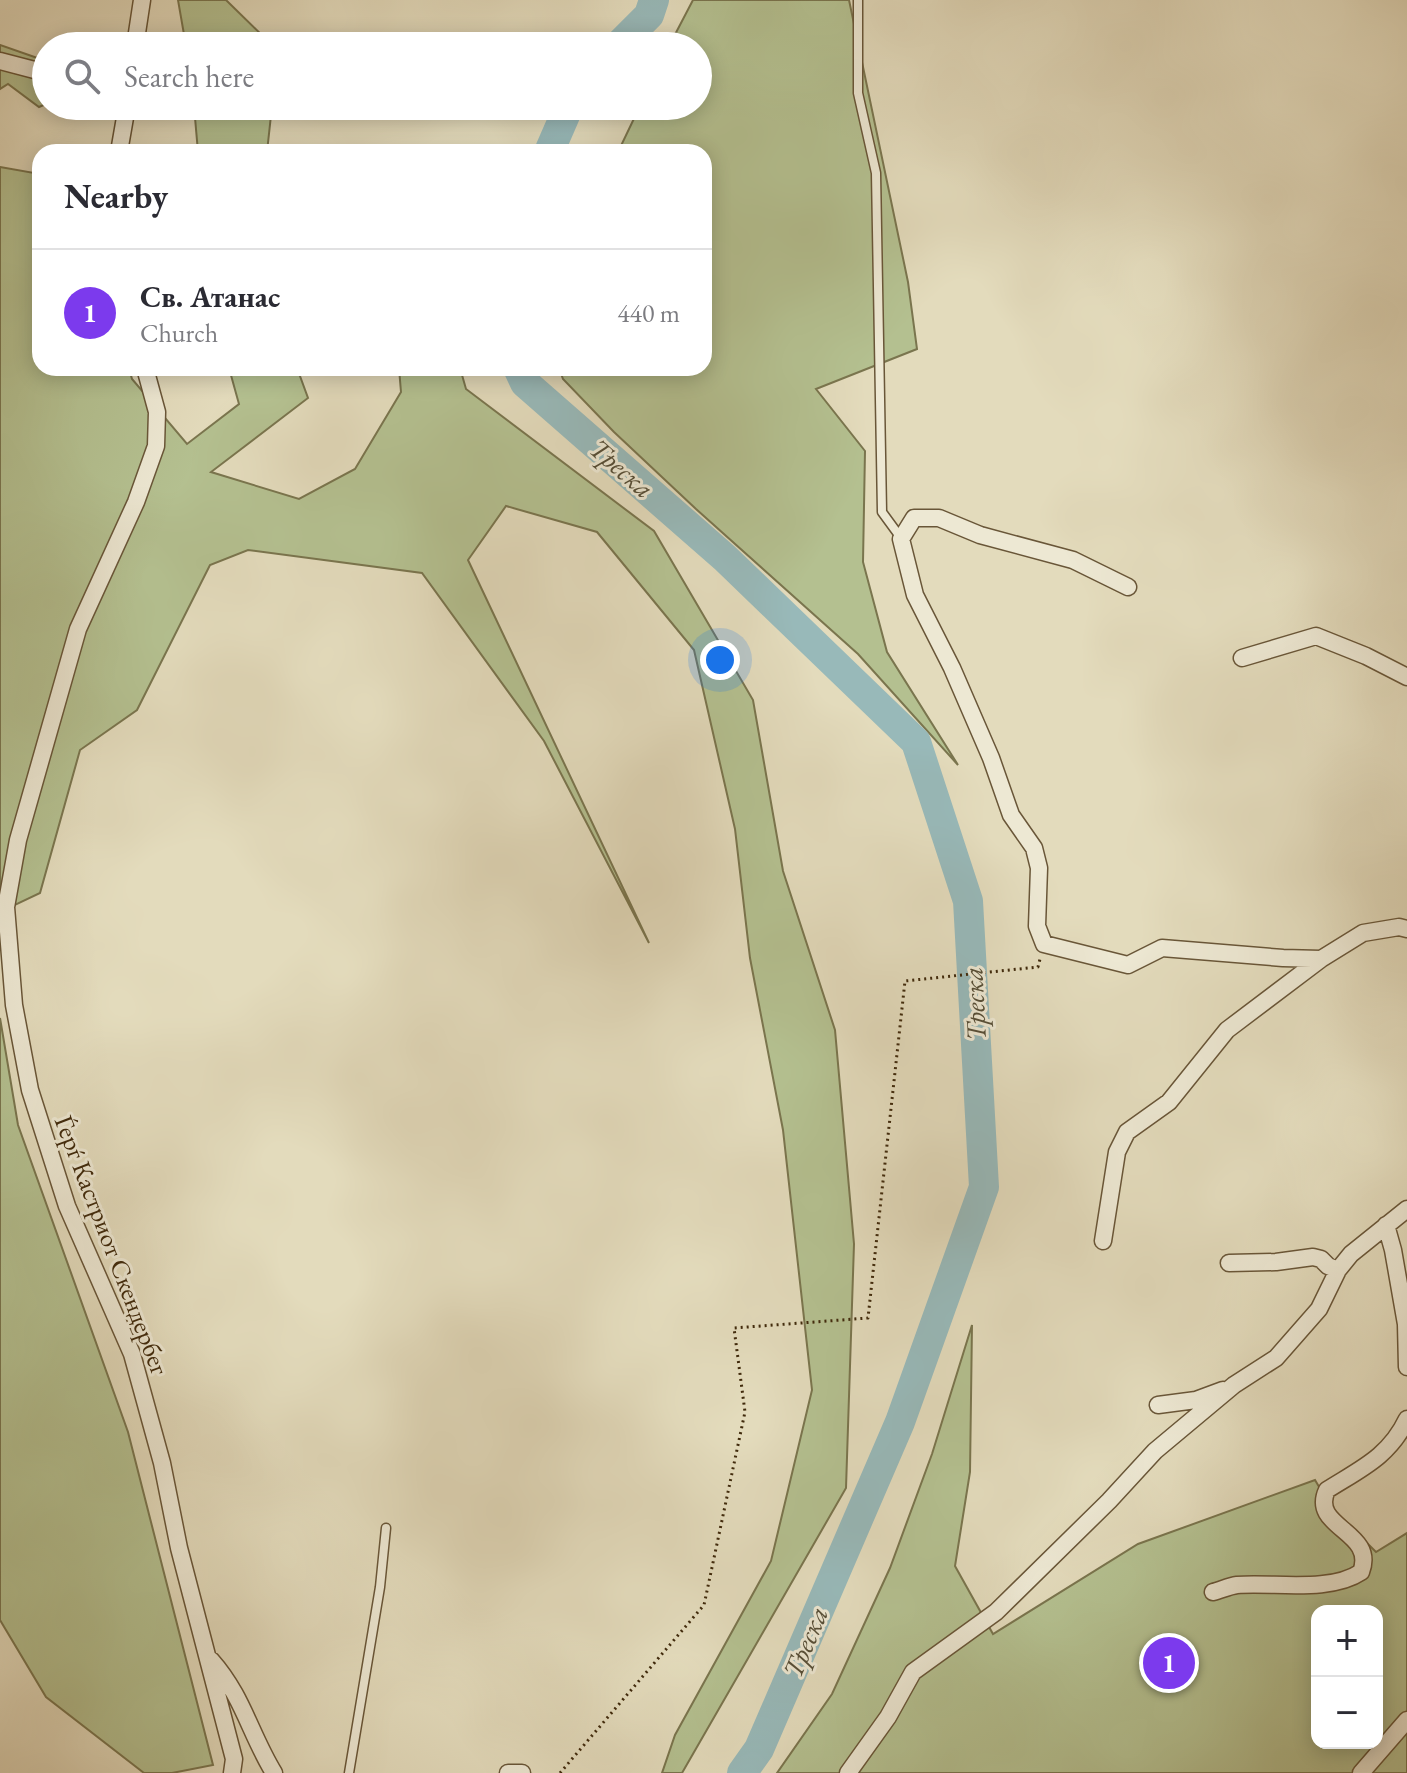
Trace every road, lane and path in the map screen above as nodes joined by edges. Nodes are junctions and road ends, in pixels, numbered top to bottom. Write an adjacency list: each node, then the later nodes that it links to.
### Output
1 (123, 0): 3 (street)
2 (858, 0): 10 (lane)
3 (142, 3): 4 (street)
4 (137, 32)
5 (0, 61): 6 (street)
6 (32, 69)
7 (125, 120): 8 (street)
8 (120, 144)
9 (147, 376): 28 (street, Ѓерѓ Кастриот Скендербег)
10 (901, 539): 11 (street); 15 (street)
11 (1128, 587)
12 (1242, 658): 13 (street)
13 (1407, 677)
14 (1407, 929): 15 (street)
15 (1321, 959): 19 (street)
16 (1035, 968): 35 (path)
17 (1407, 1209): 18 (street)
18 (1386, 1225): 21 (street); 22 (street)
19 (1103, 1241)
20 (1229, 1263): 21 (street)
21 (1338, 1270): 23 (street)
22 (1407, 1367)
23 (1234, 1385): 24 (street); 36 (street)
24 (1158, 1405)
25 (1407, 1419): 27 (street)
26 (386, 1528): 32 (lane)
27 (1213, 1592)
28 (208, 1658): 30 (street, Ѓерѓ Кастриот Скендербег); 31 (street)
29 (1407, 1720): 37 (street)
30 (232, 1773)
31 (274, 1773)
32 (349, 1773)
33 (508, 1773): 34 (street)
34 (522, 1773)
35 (560, 1773)
36 (848, 1773)
37 (1361, 1773)

